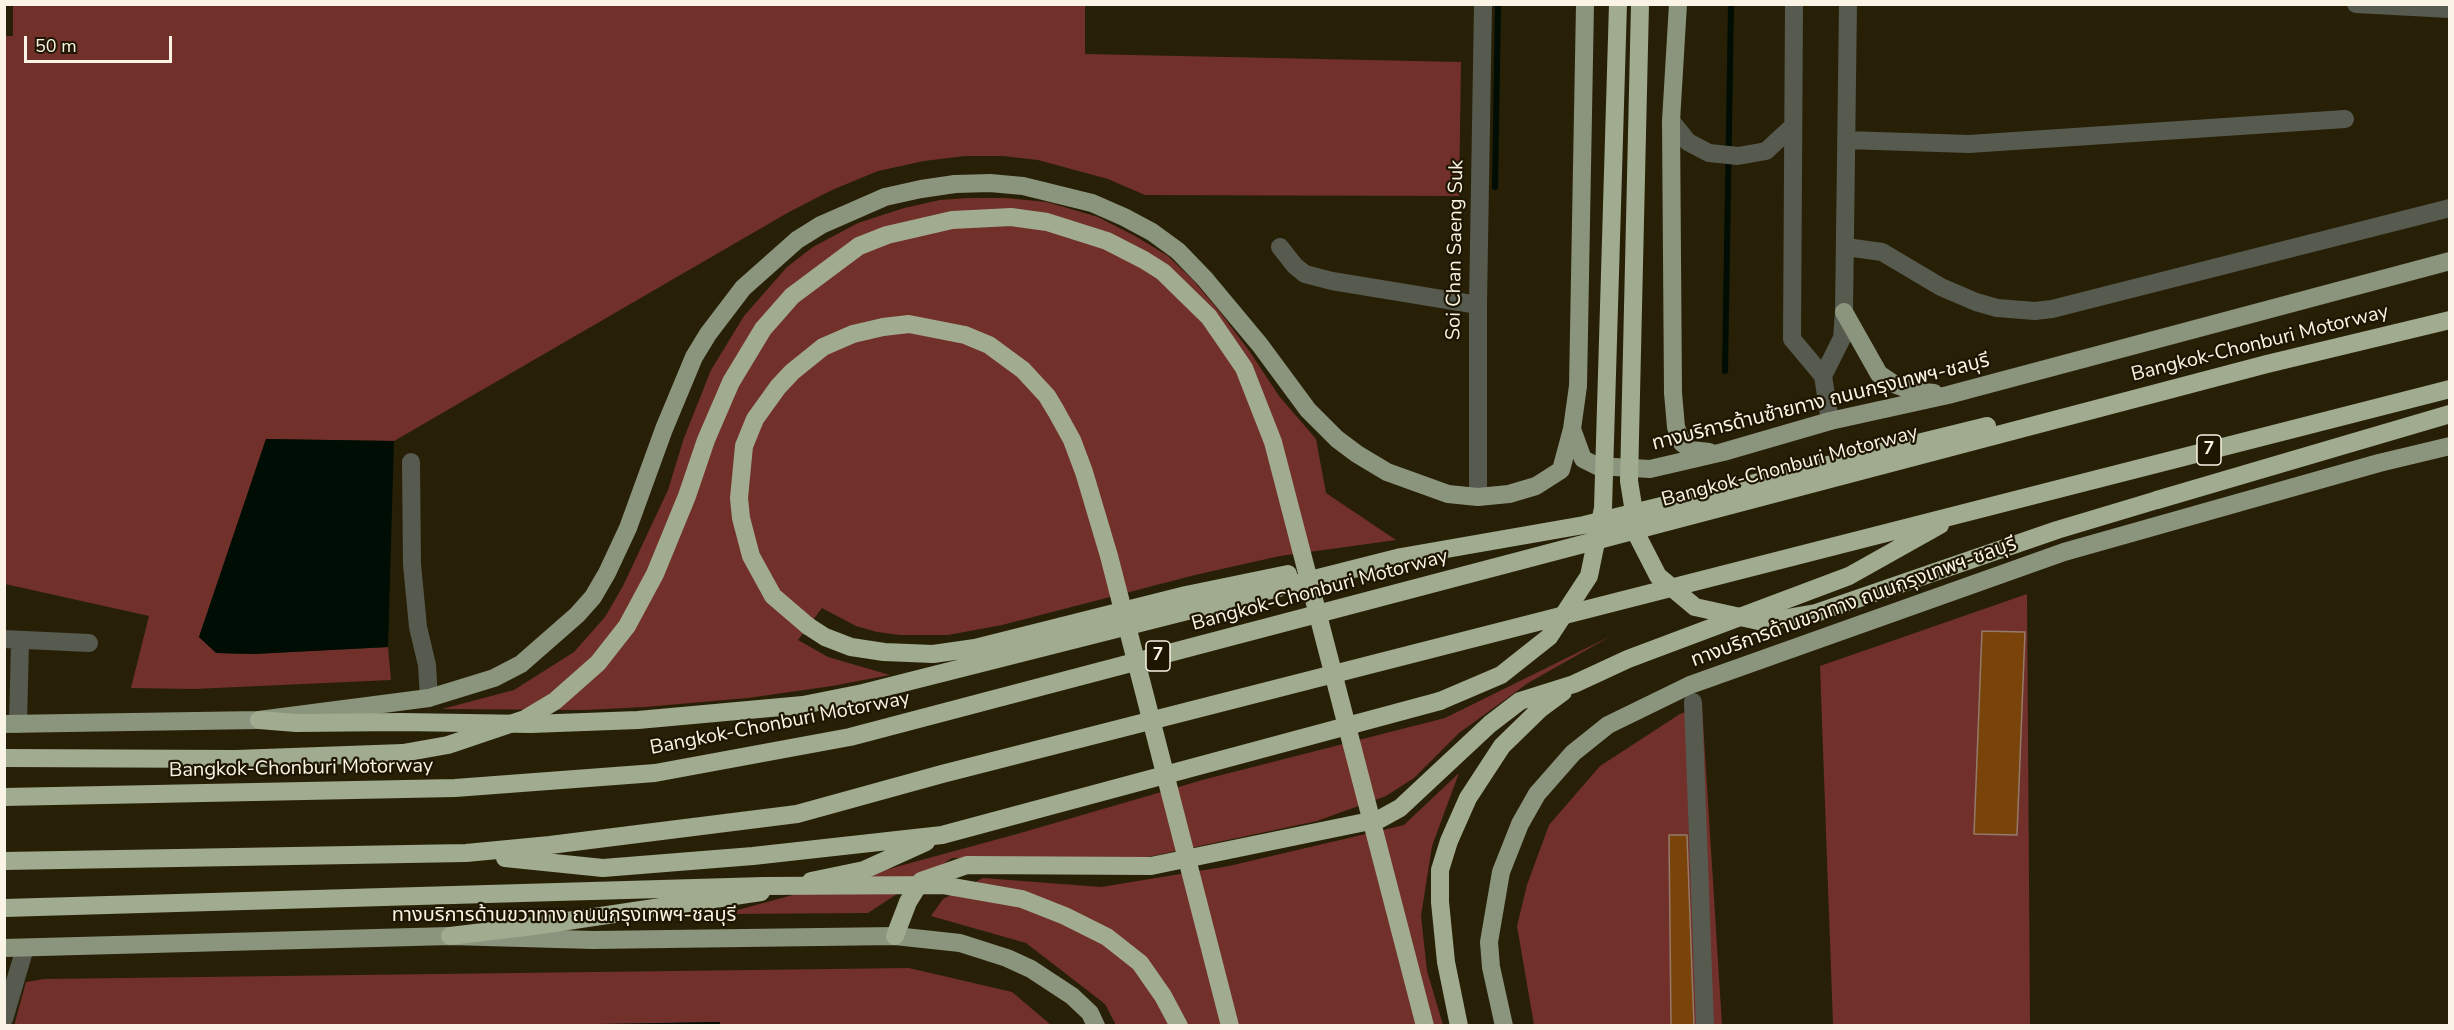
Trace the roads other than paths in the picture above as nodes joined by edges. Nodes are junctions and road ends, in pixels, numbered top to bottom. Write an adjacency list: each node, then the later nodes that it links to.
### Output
1 (1483, 4): 18 (street, Soi Chan Saeng Suk)
2 (1585, 4): 27 (main road)
3 (1618, 4): 43 (highway, bridge)
4 (1640, 4): 25 (highway, bridge)
5 (1678, 4): 11 (main road)
6 (1794, 4): 12 (street)
7 (1848, 4): 13 (street)
8 (2356, 4): 9 (street)
9 (2450, 9)
10 (2345, 119): 13 (street)
11 (1671, 121): 12 (street); 29 (main road)
12 (1793, 126): 22 (street)
13 (1846, 140): 16 (street)
14 (2450, 208): 16 (street)
15 (1280, 247): 18 (street)
16 (1846, 247): 19 (street)
17 (2450, 261): 24 (main road, ทางบริการด้านซ้ายทาง ถนนกรุงเทพฯ-ชลบุรี)
18 (1478, 305): 31 (street, Soi Chan Saeng Suk)
19 (1844, 312): 22 (street); 24 (main road)
20 (2450, 320): 21 (highway, Bangkok-Chonburi Motorway / 7)
21 (2267, 364): 33 (highway); 42 (highway, Bangkok-Chonburi Motorway / 7)
22 (1823, 376): 26 (street)
23 (2450, 389): 32 (highway, 7)
24 (1948, 395): 26 (main road, ทางบริการด้านซ้ายทาง ถนนกรุงเทพฯ-ชลบุรี)
25 (2450, 414)
26 (1830, 421): 29 (main road, ทางบริการด้านซ้ายทาง ถนนกรุงเทพฯ-ชลบุรี)
27 (1572, 429): 29 (main road, ทางบริการด้านซ้ายทาง ถนนกรุงเทพฯ-ชลบุรี); 31 (main road)
28 (2450, 446): 57 (main road, ทางบริการด้านขวาทาง ถนนกรุงเทพฯ-ชลบุรี)
29 (1723, 452)
30 (411, 462): 37 (street)
31 (1478, 497): 37 (main road)
32 (1962, 512): 36 (highway); 44 (highway, 7)
33 (1353, 569): 39 (highway); 54 (highway, bridge)
34 (12, 640): 35 (street); 40 (street)
35 (89, 643)
36 (1574, 684): 48 (highway); 56 (highway)
37 (429, 698): 39 (main road)
38 (1693, 702): 58 (street)
39 (259, 720): 40 (main road)
40 (11, 724)
41 (4, 758): 55 (highway, bridge)
42 (4, 797)
43 (942, 835): 44 (highway); 47 (highway)
44 (466, 853): 45 (highway, 7)
45 (4, 861)
46 (4, 908): 53 (highway, bridge)
47 (450, 936): 48 (main road, ทางบริการด้านขวาทาง ถนนกรุงเทพฯ-ชลบุรี); 50 (main road, ทางบริการด้านขวาทาง ถนนกรุงเทพฯ-ชลบุรี)
48 (895, 936): 52 (main road, ทางบริการด้านขวาทาง ถนนกรุงเทพฯ-ชลบุรี)
49 (4, 948): 50 (main road, ทางบริการด้านขวาทาง ถนนกรุงเทพฯ-ชลบุรี)
50 (25, 948): 51 (street)
51 (4, 1018)
52 (1096, 1026)
53 (1179, 1026)
54 (1230, 1026)
55 (1425, 1026)
56 (1459, 1026)
57 (1504, 1026)
58 (1705, 1026)

